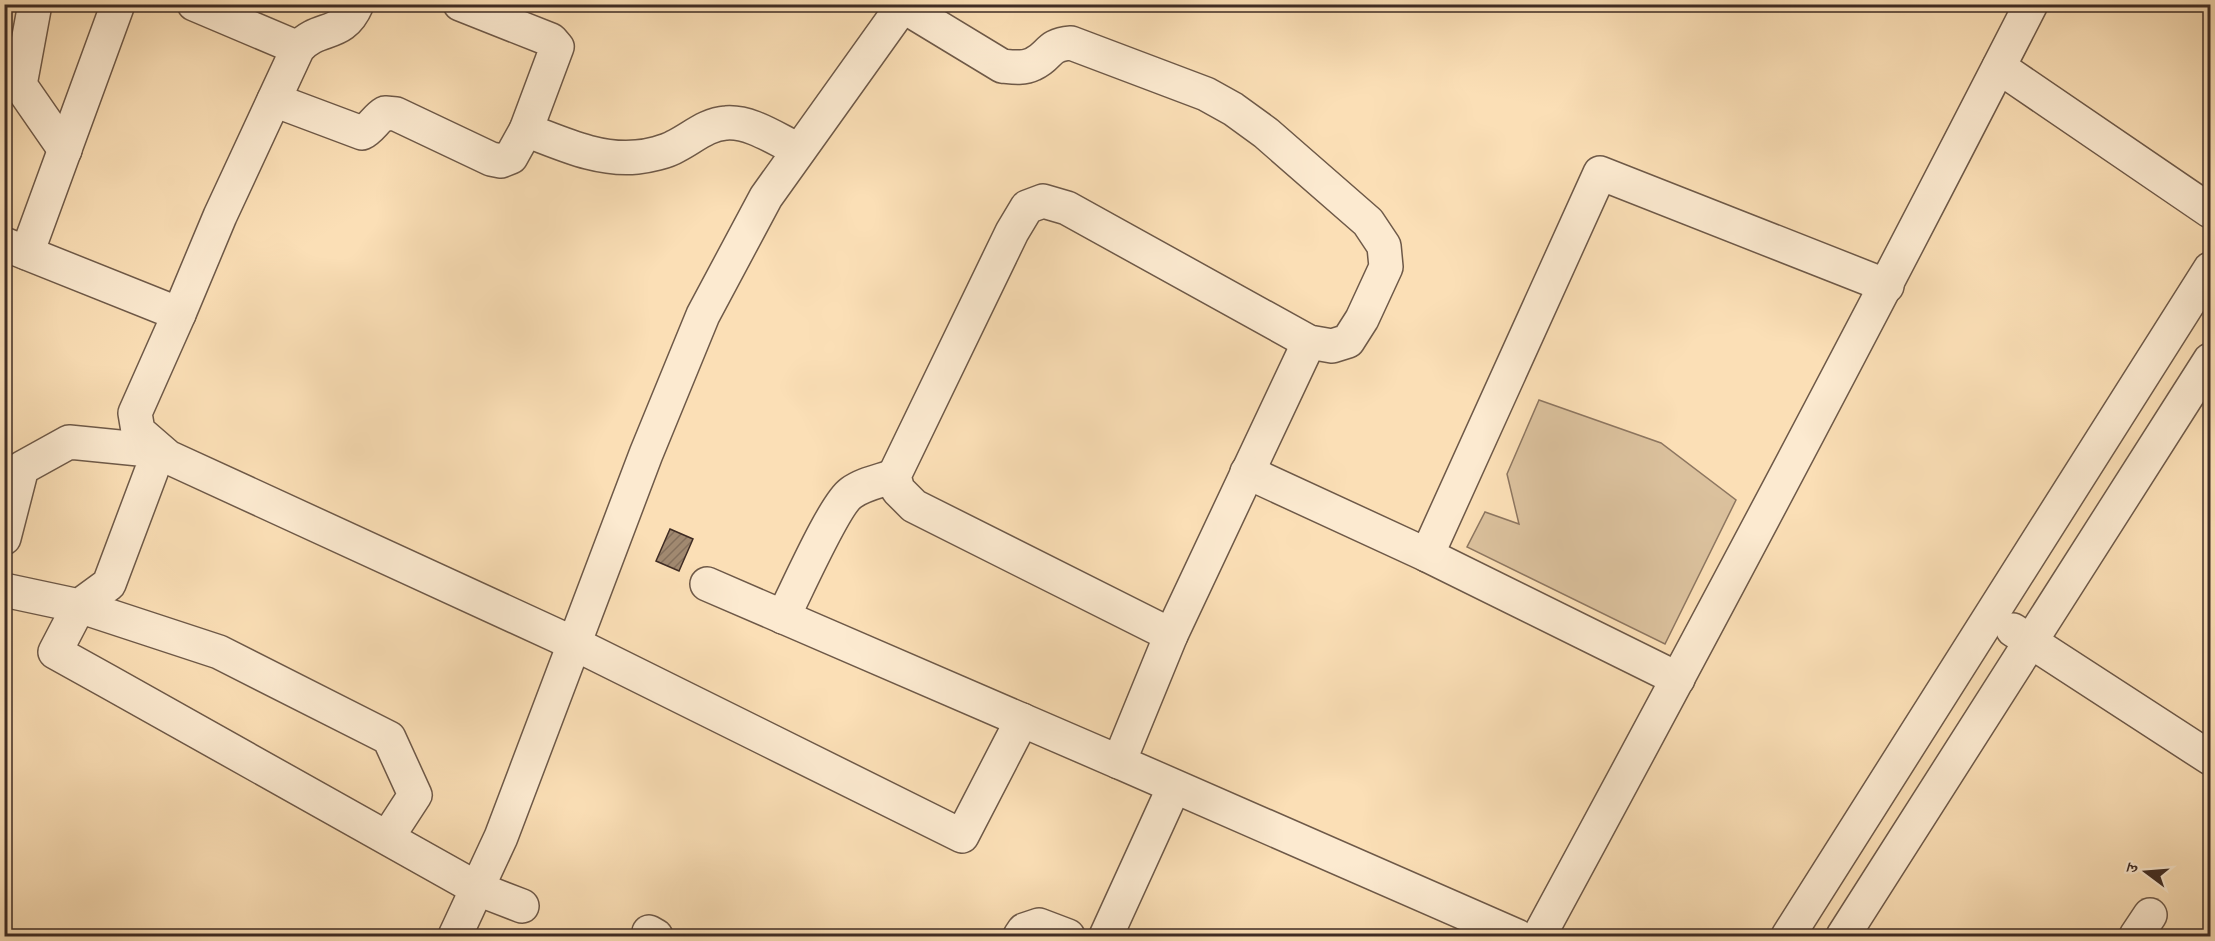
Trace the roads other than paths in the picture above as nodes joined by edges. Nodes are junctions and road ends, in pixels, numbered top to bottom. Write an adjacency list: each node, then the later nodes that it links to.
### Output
1 (35, 4): 12 (street)
2 (118, 4): 12 (street)
3 (194, 4): 8 (street)
4 (357, 4): 8 (street)
5 (460, 4): 11 (street)
6 (2031, 4): 9 (street)
7 (903, 5): 13 (street); 19 (street)
8 (298, 48): 10 (street)
9 (1999, 67): 14 (street); 17 (street)
10 (274, 100): 11 (street); 18 (street)
11 (526, 130): 13 (street)
12 (65, 150): 15 (street)
13 (799, 150): 33 (street)
14 (2211, 211)
15 (16, 248): 18 (street)
16 (2211, 269): 29 (street)
17 (1887, 286): 25 (street); 34 (street)
18 (179, 314): 21 (street)
19 (1309, 342): 22 (street); 23 (street)
20 (2211, 360): 32 (street)
21 (159, 451): 24 (street); 28 (street); 33 (street)
22 (1247, 472): 25 (street); 31 (street)
23 (894, 476): 30 (street); 31 (street)
24 (4, 538)
25 (1427, 555): 34 (street)
26 (707, 584): 30 (street)
27 (4, 590): 28 (street)
28 (79, 606): 39 (street); 39 (street)
29 (1991, 614): 32 (street); 41 (street)
30 (783, 617): 35 (street)
31 (1172, 635): 37 (street)
32 (2030, 642): 36 (street); 44 (street)
33 (575, 644): 35 (street); 40 (street)
34 (1678, 679): 50 (street)
35 (1022, 720): 37 (street)
36 (2211, 758)
37 (1119, 762): 38 (street)
38 (1174, 787): 43 (street); 48 (street)
39 (387, 838): 40 (street)
40 (478, 888): 42 (street); 45 (street)
41 (1815, 895): 44 (street); 51 (street)
42 (522, 906)
43 (1480, 929): 49 (street)
44 (1858, 931)
45 (455, 936)
46 (1020, 936): 47 (street)
47 (1068, 936)
48 (1106, 936)
49 (1517, 936)
50 (1539, 936)
51 (1788, 936)

